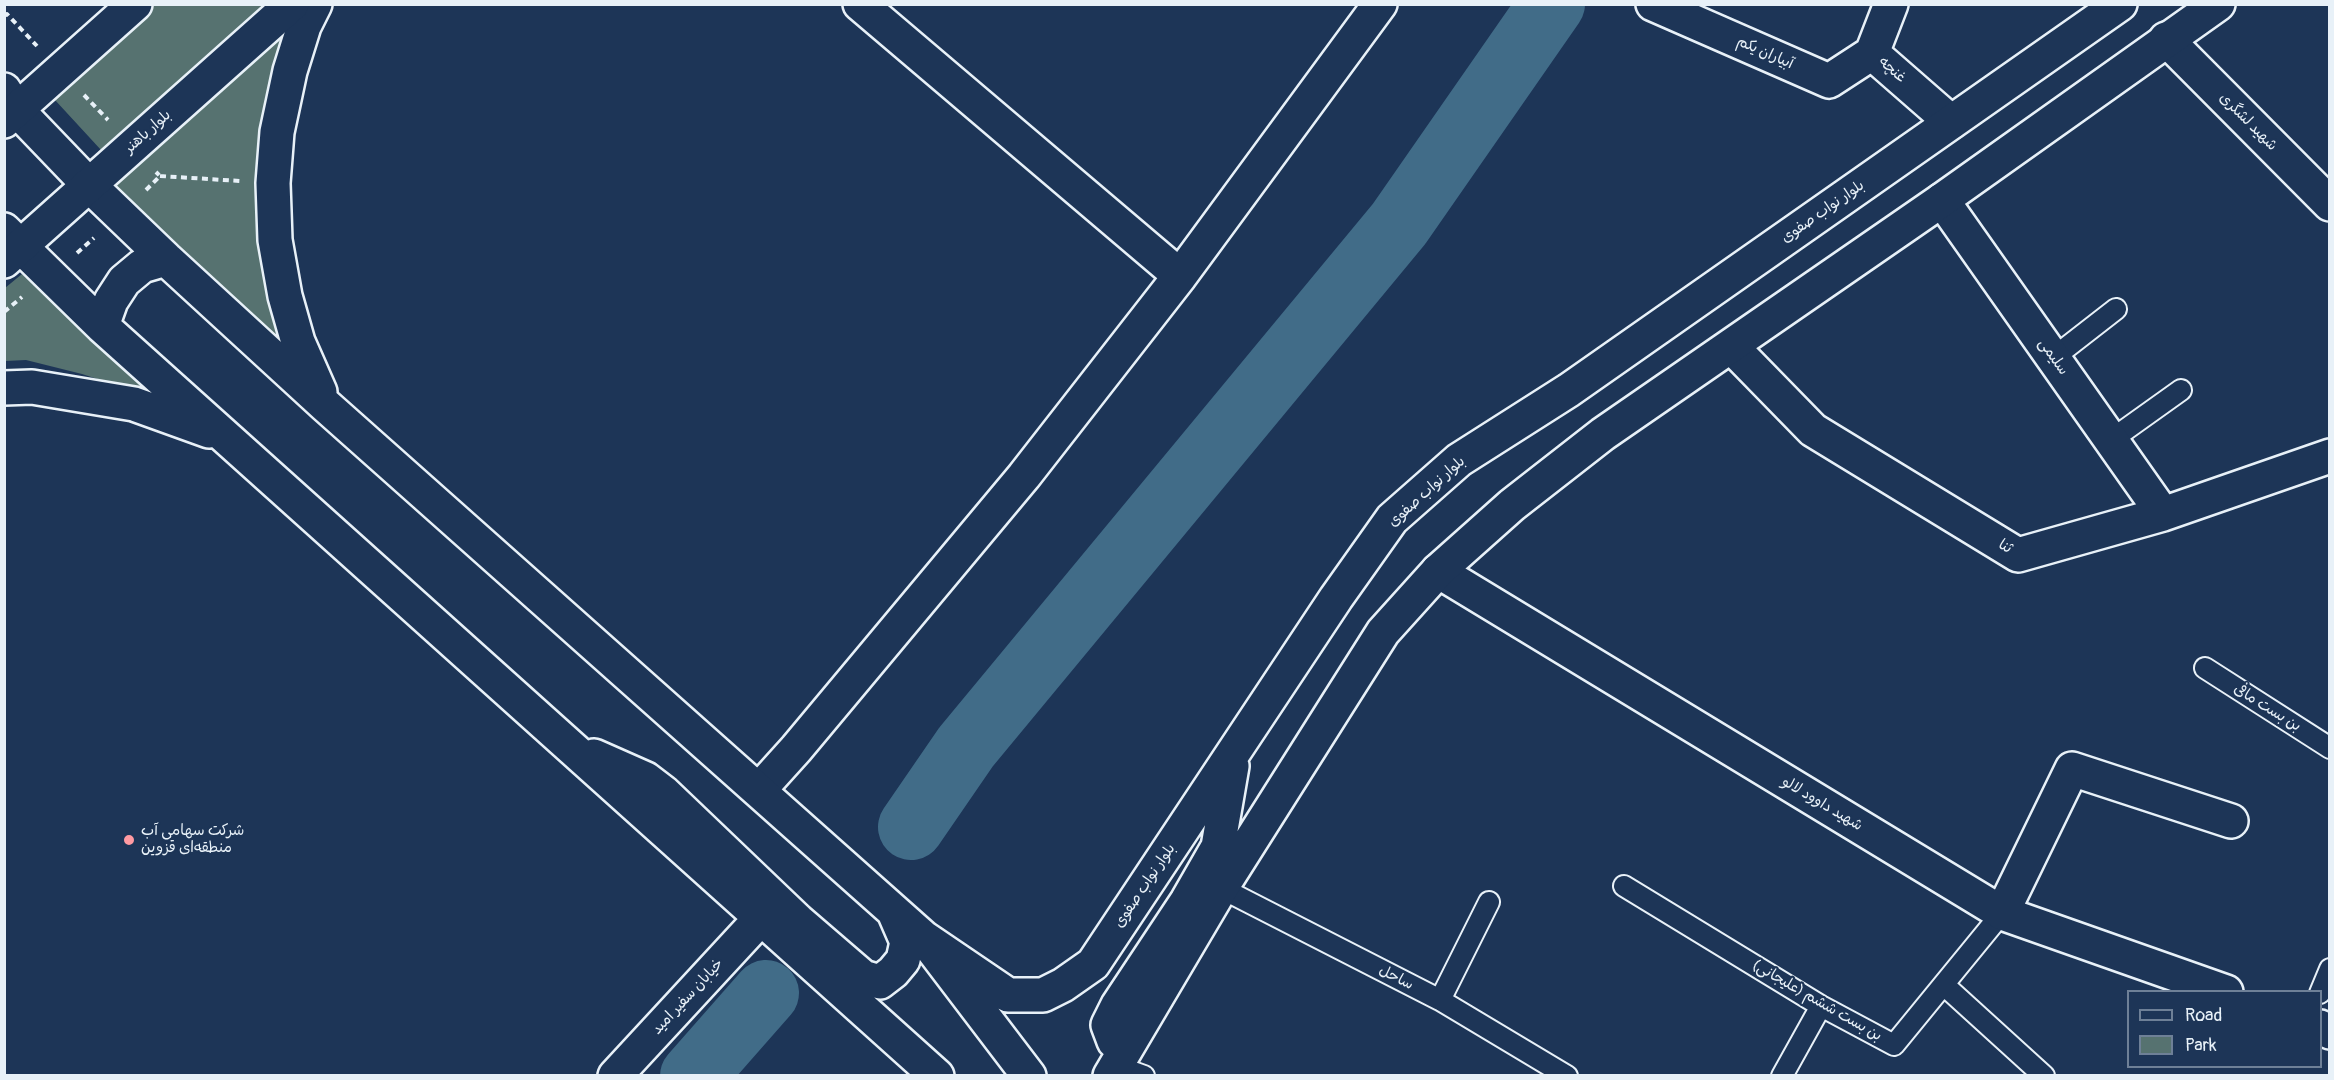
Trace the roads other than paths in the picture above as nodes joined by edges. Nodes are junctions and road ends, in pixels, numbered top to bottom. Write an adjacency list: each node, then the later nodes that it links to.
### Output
1 (135, 4): 12 (main road)
2 (292, 4): 14 (main road, بلوار باهنر)
3 (315, 4): 26 (main road)
4 (860, 4): 19 (main road)
5 (1380, 4): 19 (main road)
6 (1653, 4): 11 (main road, آبیاران یکم)
7 (1891, 4): 11 (main road, غنچه)
8 (2120, 4): 13 (main road, بلوار نواب صفوی)
9 (2218, 4): 10 (main road)
10 (2166, 39): 15 (main road); 16 (main road, شهید لشگری)
11 (1872, 53): 13 (main road, غنچه)
12 (9, 107): 14 (main road)
13 (1952, 122): 35 (main road, بلوار نواب صفوی)
14 (89, 185): 17 (main road, بلوار باهنر); 18 (main road)
15 (1942, 200): 22 (main road); 23 (main road, سلیمی)
16 (2330, 204)
17 (10, 246): 21 (main road)
18 (166, 259): 21 (main road); 26 (main road)
19 (1180, 276): 36 (main road)
20 (2116, 309): 23 (lane)
21 (102, 326): 27 (main road)
22 (1732, 347): 30 (main road, ثنا); 31 (main road)
23 (2053, 358): 28 (main road, سلیمی)
24 (4, 388): 27 (main road)
25 (2181, 390): 28 (lane)
26 (326, 405): 36 (main road)
27 (226, 437): 33 (main road)
28 (2111, 440): 30 (main road, سلیمی)
29 (2330, 456): 30 (main road, ثنا)
30 (2163, 514)
31 (1438, 571): 39 (main road); 42 (main road, شهید داوود لالو)
32 (2205, 668): 34 (lane, بن بست مافی)
33 (568, 744): 41 (main road); 43 (main road)
34 (2330, 748)
35 (1234, 753): 44 (main road, بلوار نواب صفوی); 51 (main road)
36 (759, 790): 41 (main road)
37 (2231, 821): 42 (main road)
38 (1624, 886): 50 (lane, بن بست ششم (علیجانی))
39 (1221, 888): 49 (lane, ساحل); 51 (main road)
40 (1489, 902): 49 (lane)
41 (894, 912): 44 (main road)
42 (2002, 913): 46 (lane, بن بست ششم (علیجانی)); 47 (main road, شهید داوود لالو)
43 (772, 928): 53 (main road, خیابان سفیر امید); 54 (main road)
44 (924, 938): 55 (main road)
45 (2330, 969): 48 (lane)
46 (1944, 984): 50 (lane, بن بست ششم (علیجانی)); 58 (lane)
47 (2220, 990)
48 (2321, 990)
49 (1440, 1000): 56 (lane, ساحل)
50 (1821, 1006): 57 (lane)
51 (1139, 1023): 52 (main road)
52 (1123, 1072)
53 (615, 1076)
54 (937, 1076)
55 (1029, 1076)
56 (1567, 1076)
57 (1782, 1076)
58 (2044, 1076)

